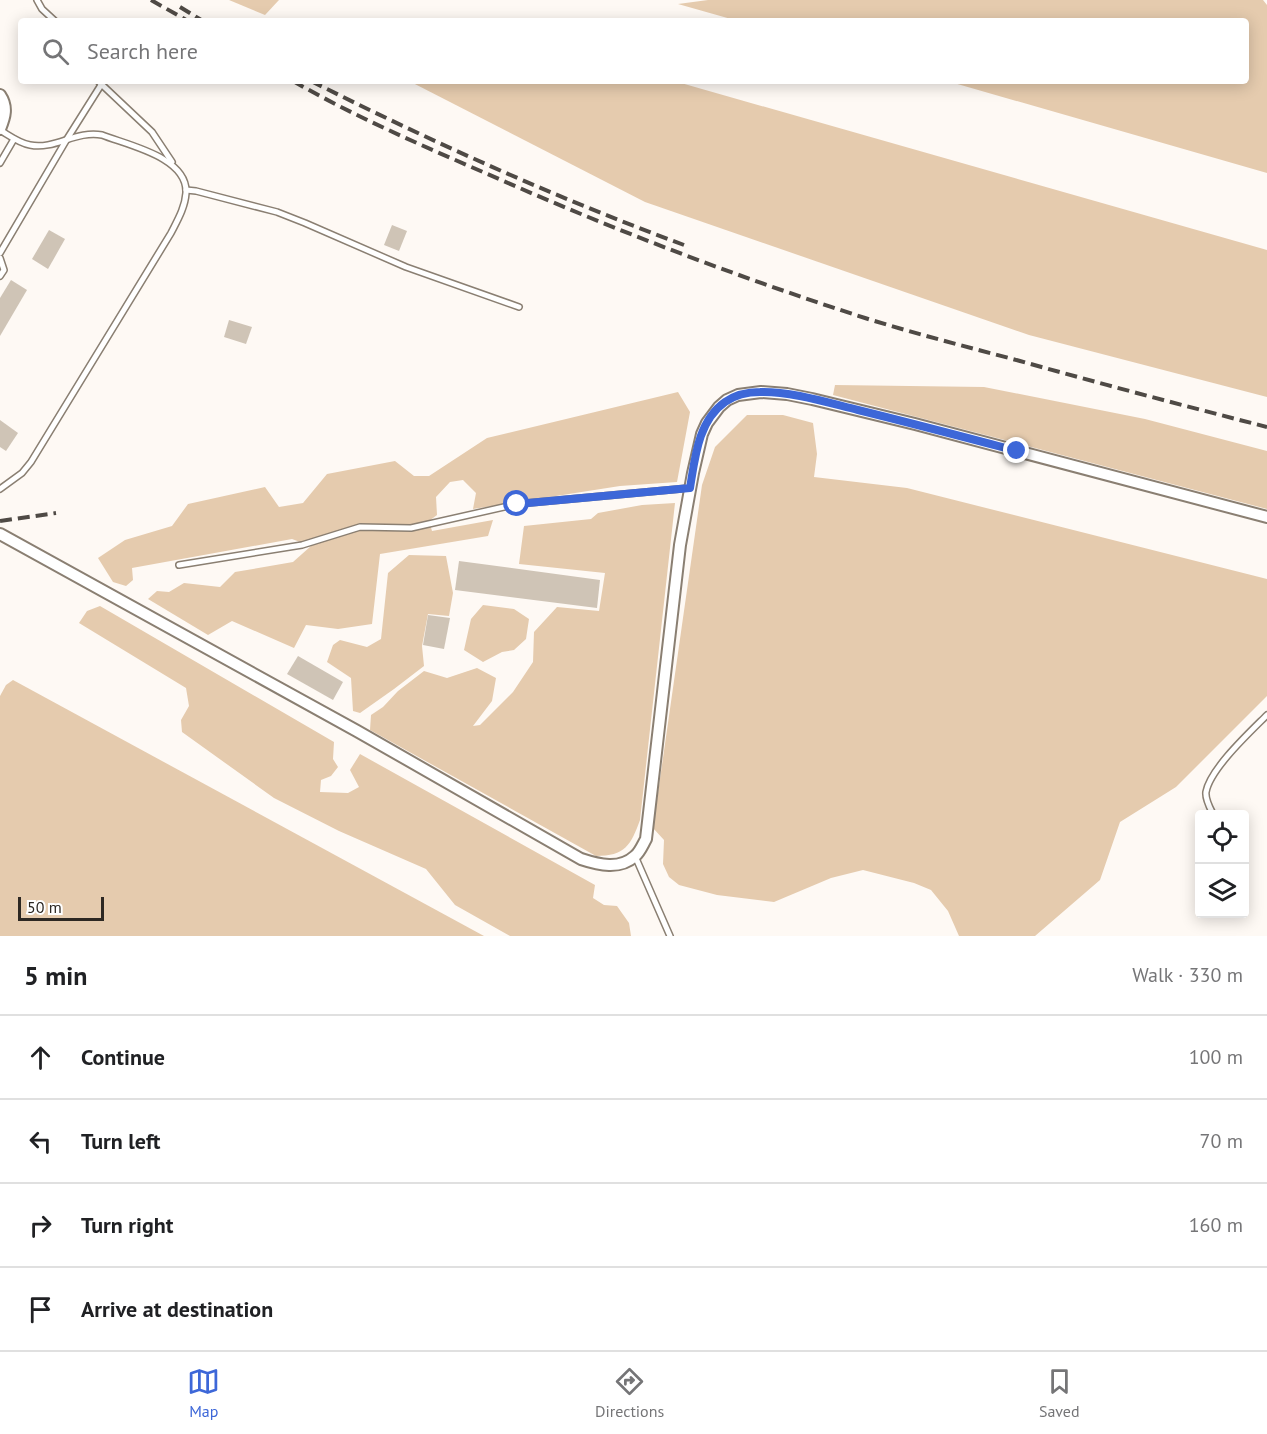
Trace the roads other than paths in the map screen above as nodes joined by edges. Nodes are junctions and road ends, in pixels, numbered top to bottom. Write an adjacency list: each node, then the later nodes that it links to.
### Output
1 (38, 0): 2 (lane)
2 (52, 18)
3 (99, 84): 8 (lane)
4 (101, 84): 10 (lane)
5 (0, 95): 6 (street)
6 (0, 130): 7 (lane)
7 (14, 139): 8 (lane); 9 (lane)
8 (68, 139): 10 (lane); 12 (lane)
9 (0, 163)
10 (176, 169): 11 (lane)
11 (186, 190): 14 (lane); 16 (lane)
12 (0, 256): 13 (lane)
13 (0, 276)
14 (519, 307)
15 (690, 488): 17 (street); 19 (lane); 22 (street)
16 (0, 489)
17 (1267, 517)
18 (0, 534): 22 (street)
19 (179, 565)
20 (1267, 715): 21 (lane)
21 (1211, 810)
22 (635, 856): 23 (lane)
23 (670, 936)

